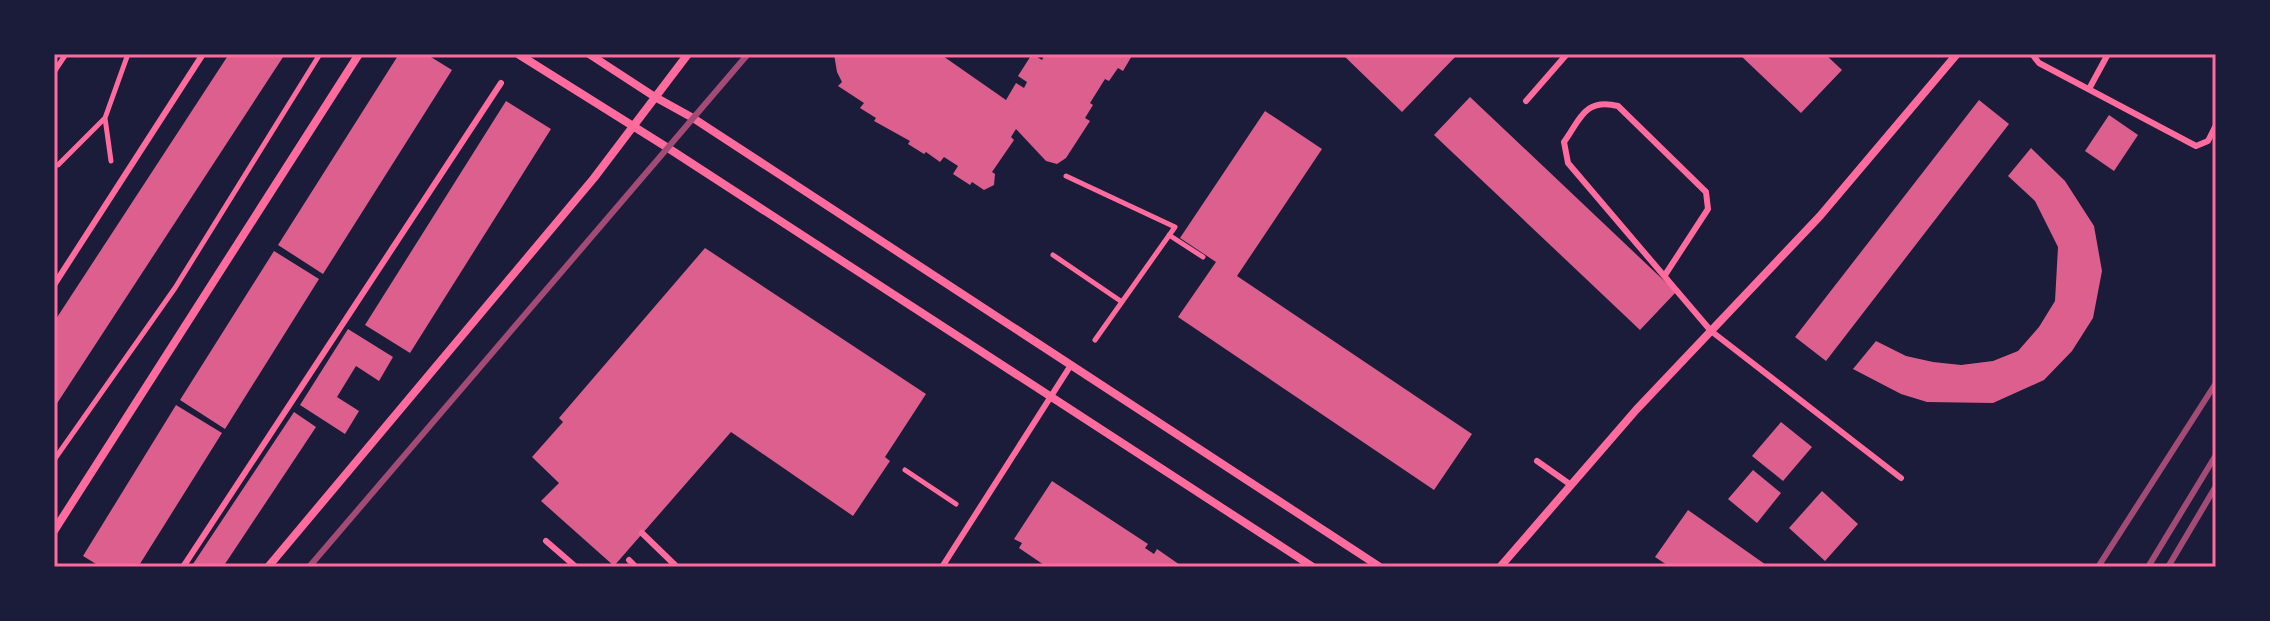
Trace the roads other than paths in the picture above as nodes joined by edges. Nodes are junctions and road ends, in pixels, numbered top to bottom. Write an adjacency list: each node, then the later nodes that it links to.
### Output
1 (203, 54): 17 (lane)
2 (359, 54): 24 (street)
3 (518, 54): 15 (street)
4 (589, 54): 12 (street)
5 (688, 54): 12 (street)
6 (1567, 54): 13 (lane)
7 (1957, 54): 18 (street)
8 (2032, 54): 11 (lane)
9 (2108, 54): 11 (lane)
10 (501, 83): 28 (lane)
11 (2089, 89): 14 (lane)
12 (655, 97): 15 (street); 19 (street)
13 (1526, 101)
14 (2216, 125)
15 (633, 126): 20 (street); 29 (street)
16 (1665, 275): 16 (lane); 18 (lane)
17 (54, 285)
18 (1711, 331): 22 (lane); 23 (street)
19 (1071, 365): 20 (lane); 35 (street)
20 (1051, 397): 33 (lane); 34 (street)
21 (1537, 461): 23 (lane)
22 (1901, 478)
23 (1571, 485): 36 (street)
24 (54, 531)
25 (642, 533): 32 (lane)
26 (546, 541): 30 (lane)
27 (629, 560): 31 (lane)
28 (183, 567)
29 (268, 567)
30 (576, 567)
31 (636, 567)
32 (677, 567)
33 (942, 567)
34 (1313, 567)
35 (1380, 567)
36 (1500, 567)

